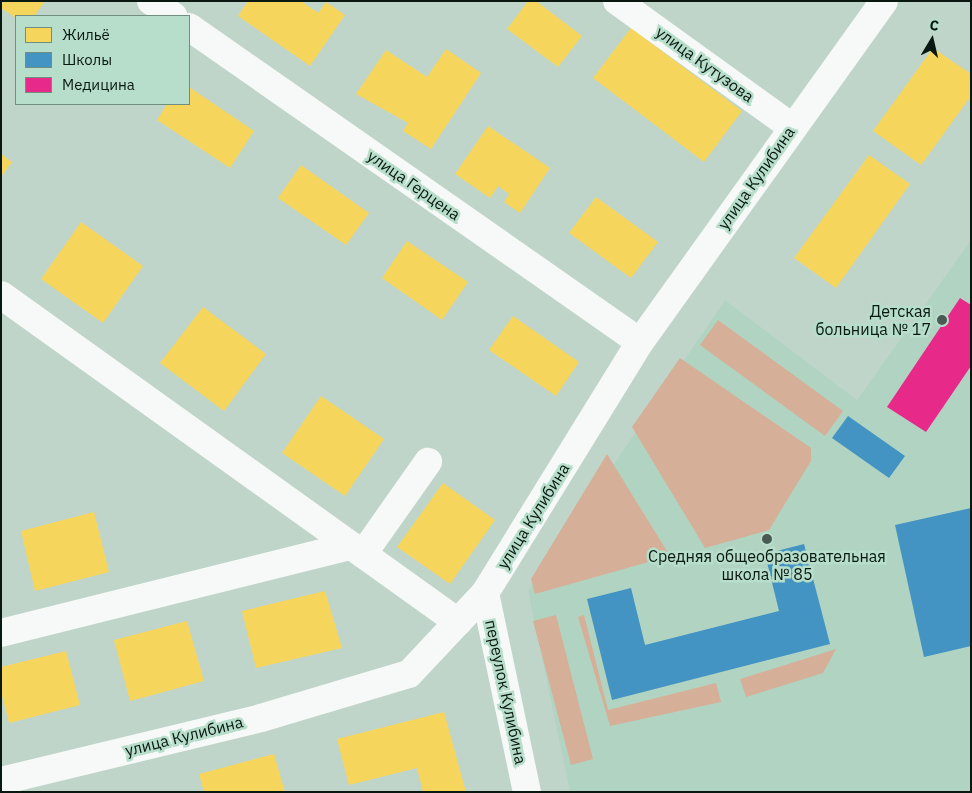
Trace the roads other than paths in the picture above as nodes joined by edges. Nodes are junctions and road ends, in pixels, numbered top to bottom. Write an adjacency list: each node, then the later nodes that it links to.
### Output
1 (151, 1): 4 (street)
2 (617, 1): 6 (street, улица Кутузова)
3 (884, 1): 6 (street, улица Кулибина)
4 (172, 15)
5 (190, 28): 8 (street, улица Герцена)
6 (792, 127): 8 (street, улица Кулибина)
7 (1, 295): 10 (street)
8 (640, 342): 11 (street, улица Кулибина)
9 (428, 462): 10 (street)
10 (357, 550): 12 (street); 13 (street)
11 (485, 593): 12 (street, улица Кулибина); 15 (street, переулок Кулибина)
12 (458, 622): 14 (street, улица Кулибина)
13 (1, 633)
14 (1, 781)
15 (528, 792)

